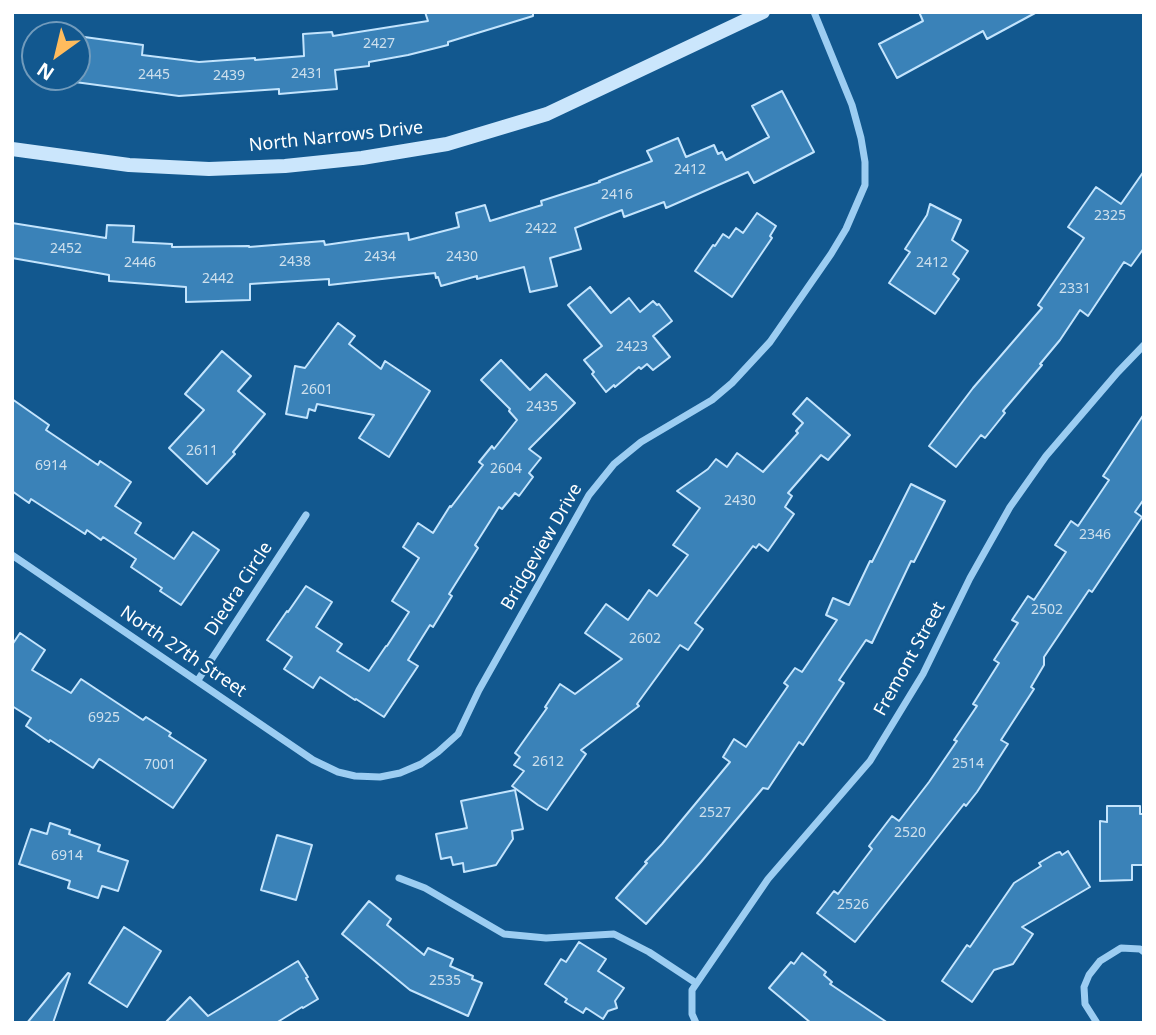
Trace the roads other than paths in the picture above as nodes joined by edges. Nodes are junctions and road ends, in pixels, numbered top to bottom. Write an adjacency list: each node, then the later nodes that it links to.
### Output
1 (764, 12): 3 (main road, North Narrows Drive)
2 (814, 12): 8 (street, Bridgeview Drive)
3 (12, 149)
4 (1144, 345): 11 (street, Fremont Street)
5 (306, 516): 7 (street, Diedra Circle)
6 (12, 555): 7 (street, North 27th Street)
7 (198, 680): 8 (street, North 27th Street)
8 (338, 772)
9 (398, 878): 11 (street)
10 (1144, 952): 13 (street)
11 (696, 984): 12 (street, Fremont Street)
12 (696, 1023)
13 (1097, 1023)

